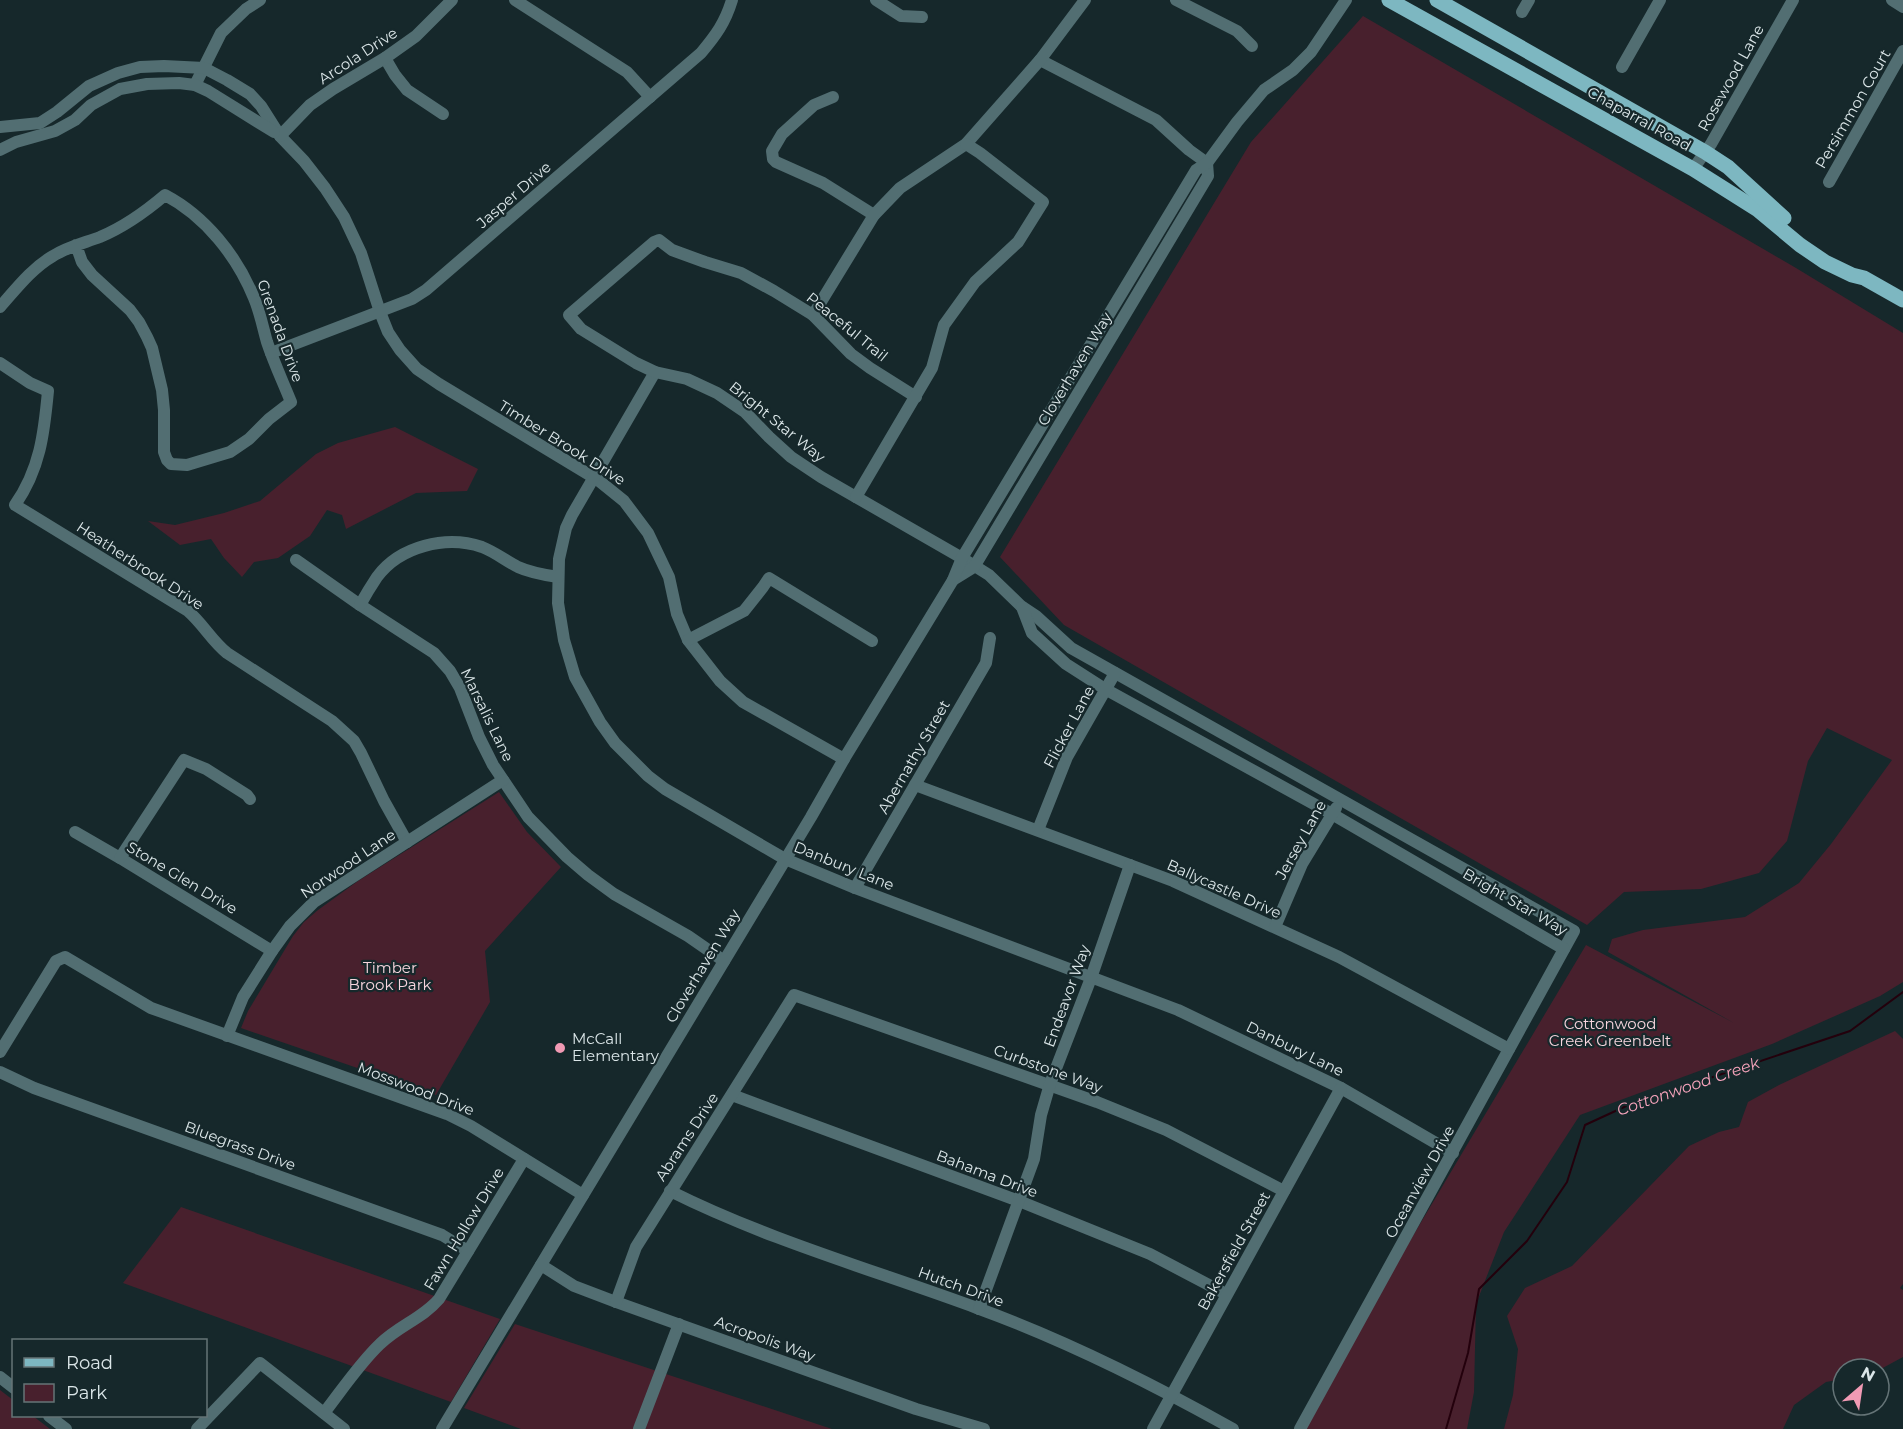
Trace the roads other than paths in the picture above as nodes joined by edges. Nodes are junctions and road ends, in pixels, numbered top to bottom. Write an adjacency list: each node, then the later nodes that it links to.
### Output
1 (260, 0): 23 (street)
2 (452, 0): 20 (street, Arcola Drive)
3 (515, 0): 25 (street)
4 (732, 0): 25 (street, Jasper Drive)
5 (876, 0): 17 (street)
6 (1085, 0): 21 (street)
7 (1176, 0): 18 (street)
8 (1346, 0): 33 (street, Cloverhaven Way)
9 (1389, 0): 34 (main road, Chaparral Road)
10 (1437, 0): 32 (main road, Chaparral Road)
11 (1529, 0): 16 (street)
12 (1660, 0): 22 (street)
13 (1792, 0): 32 (street, Rosewood Lane)
14 (1892, 0): 15 (street)
15 (1903, 7)
16 (1522, 12)
17 (922, 17)
18 (1252, 46)
19 (1903, 51): 35 (street, Persimmon Court)
20 (386, 58): 27 (street); 29 (street, Arcola Drive)
21 (1040, 60): 30 (street); 33 (street)
22 (1622, 67)
23 (204, 68): 24 (street); 28 (street, Timber Brook Drive); 29 (street, Timber Brook Drive)
24 (195, 86): 29 (street, Timber Brook Drive); 31 (street, Timber Brook Drive)
25 (650, 97): 41 (street, Jasper Drive)
26 (833, 98): 36 (street)
27 (442, 114)
28 (0, 127)
29 (280, 136): 41 (street, Timber Brook Drive)
30 (966, 144): 36 (street); 47 (street)
31 (0, 150)
32 (1705, 152): 34 (street, Rosewood Lane); 38 (main road, Chaparral Road)
33 (1207, 163): 50 (street, Cloverhaven Way); 52 (street, Cloverhaven Way)
34 (1693, 169): 38 (main road, Chaparral Road)
35 (1829, 182)
36 (874, 215): 43 (street)
37 (76, 245): 40 (street); 44 (street, Grenada Drive); 44 (street, Grenada Drive)
38 (1864, 278): 39 (main road, Chaparral Road)
39 (1903, 300)
40 (0, 307)
41 (380, 312): 44 (street, Jasper Drive); 48 (street, Timber Brook Drive)
42 (569, 315): 43 (street, Peaceful Trail); 46 (street, Bright Star Way)
43 (813, 315): 47 (street, Peaceful Trail)
44 (271, 353)
45 (0, 363): 70 (street, Heatherbrook Drive)
46 (655, 372): 48 (street, Danbury Lane); 49 (street, Bright Star Way)
47 (916, 397): 49 (street)
48 (595, 478): 53 (street, Danbury Lane); 58 (street, Timber Brook Drive)
49 (856, 497): 50 (street, Bright Star Way)
50 (962, 558): 52 (street, Bright Star Way); 54 (street, Cloverhaven Way)
51 (296, 560): 55 (street, Marsalis Lane)
52 (974, 567): 54 (street, Cloverhaven Way); 56 (street, Bright Star Way)
53 (558, 577): 55 (street); 72 (street, Danbury Lane)
54 (953, 580): 62 (street, Cloverhaven Way)
55 (360, 605): 63 (street, Marsalis Lane)
56 (1021, 606): 60 (street, Bright Star Way); 61 (street, Bright Star Way)
57 (990, 638): 64 (street, Abernathy Street)
58 (688, 640): 59 (street); 62 (street, Timber Brook Drive)
59 (872, 641)
60 (1115, 673): 61 (street, Flicker Lane); 66 (street, Bright Star Way)
61 (1106, 689): 67 (street, Bright Star Way); 68 (street, Flicker Lane)
62 (844, 759): 72 (street, Cloverhaven Way)
63 (503, 780): 70 (street, Norwood Lane); 78 (street, Marsalis Lane)
64 (915, 785): 68 (street, Ballycastle Drive); 74 (street, Abernathy Street)
65 (250, 799): 71 (street)
66 (1341, 800): 67 (street, Jersey Lane); 76 (street, Bright Star Way)
67 (1332, 814): 75 (street, Jersey Lane); 76 (street, Bright Star Way)
68 (1038, 830): 73 (street, Ballycastle Drive)
69 (75, 832): 71 (street, Stone Glen Drive)
70 (407, 842): 77 (street, Norwood Lane)
71 (120, 858): 77 (street, Stone Glen Drive)
72 (785, 859): 74 (street, Danbury Lane); 78 (street, Cloverhaven Way)
73 (1130, 865): 75 (street, Ballycastle Drive); 79 (street, Endeavor Way)
74 (855, 888): 79 (street, Danbury Lane)
75 (1275, 927): 82 (street, Ballycastle Drive)
76 (1564, 949): 82 (street, Oceanview Drive)
77 (272, 951): 81 (street, Norwood Lane)
78 (724, 961): 92 (street, Cloverhaven Way)
79 (1091, 978): 85 (street, Endeavor Way); 86 (street, Danbury Lane)
80 (794, 995): 85 (street, Curbstone Way); 87 (street, Abrams Drive)
81 (227, 1036): 83 (street, Mosswood Drive); 89 (street, Mosswood Drive)
82 (1509, 1048): 88 (street, Oceanview Drive)
83 (0, 1052)
84 (0, 1072): 94 (street, Bluegrass Drive)
85 (1050, 1084): 91 (street, Curbstone Way); 93 (street, Endeavor Way)
86 (1341, 1088): 88 (street, Danbury Lane); 91 (street, Bakersfield Street)
87 (732, 1095): 90 (street, Abrams Drive); 93 (street, Bahama Drive)
88 (1453, 1153): 113 (street, Oceanview Drive)
89 (524, 1159): 92 (street, Mosswood Drive); 94 (street, Fawn Hollow Drive)
90 (670, 1191): 97 (street, Abrams Drive); 98 (street, Hutch Drive)
91 (1284, 1191): 96 (street, Bakersfield Street)
92 (583, 1195): 95 (street, Cloverhaven Way)
93 (1019, 1201): 96 (street, Bahama Drive); 98 (street, Endeavor Way)
94 (468, 1251): 103 (street, Fawn Hollow Drive)
95 (541, 1265): 97 (street, Acropolis Way); 108 (street, Cloverhaven Way)
96 (1227, 1294): 102 (street, Bakersfield Street)
97 (616, 1302): 99 (street, Acropolis Way)
98 (980, 1309): 102 (street, Hutch Drive)
99 (679, 1324): 109 (street); 110 (street, Acropolis Way)
100 (0, 1377): 101 (street)
101 (12, 1386)
102 (1171, 1396): 111 (street, Bakersfield Street); 112 (street, Hutch Drive)
103 (324, 1413): 106 (street); 107 (street)
104 (50, 1417): 105 (street)
105 (66, 1429)
106 (198, 1429)
107 (344, 1429)
108 (442, 1429)
109 (639, 1429)
110 (984, 1429)
111 (1153, 1429)
112 (1233, 1429)
113 (1300, 1429)

